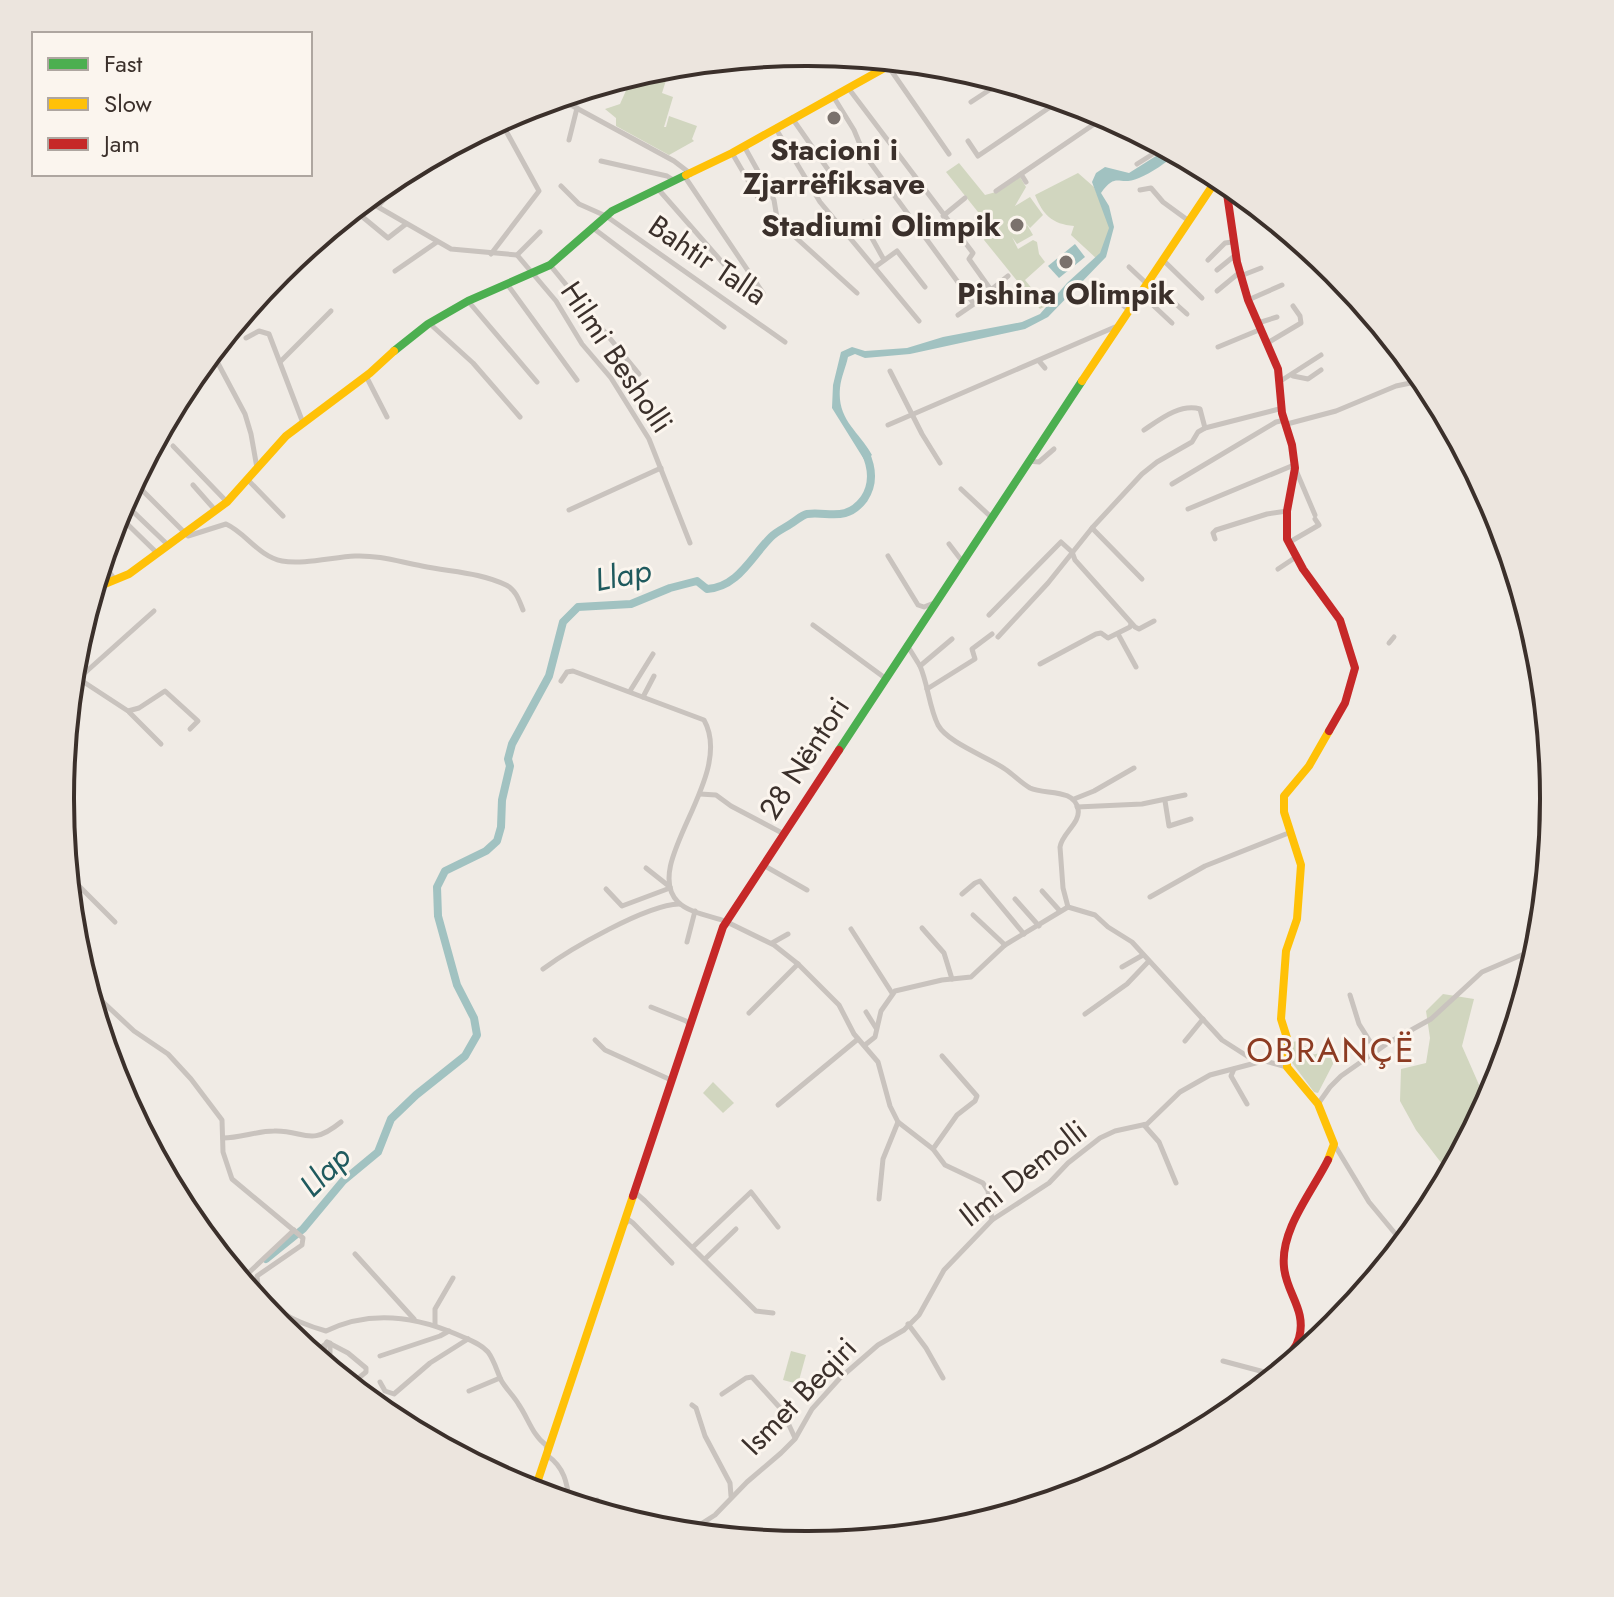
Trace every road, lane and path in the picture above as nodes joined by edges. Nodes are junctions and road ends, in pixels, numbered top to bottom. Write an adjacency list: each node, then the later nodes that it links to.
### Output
1 (876, 70): 3 (street)
2 (893, 71): 18 (street)
3 (849, 89): 5 (street); 39 (street)
4 (990, 89): 6 (street)
5 (833, 96): 10 (street); 80 (street)
6 (971, 102)
7 (572, 105): 8 (street)
8 (577, 108): 14 (street); 23 (street)
9 (1049, 108): 15 (street)
10 (792, 118): 12 (street); 30 (street)
11 (1093, 125): 22 (street)
12 (775, 128): 16 (street); 54 (street)
13 (506, 131): 47 (street)
14 (569, 140)
15 (968, 141)
16 (744, 146): 17 (street); 70 (street)
17 (732, 153): 23 (street); 34 (street)
18 (949, 154)
19 (1153, 154): 21 (street)
20 (601, 161): 24 (street)
21 (1137, 164)
22 (1021, 174): 25 (street); 31 (street)
23 (688, 176): 24 (street); 69 (street)
24 (676, 181): 28 (street)
25 (1026, 182)
26 (561, 186): 38 (street, Bahtir Talla)
27 (1211, 187): 40 (street, 28 Nëntori)
28 (659, 190): 38 (street); 72 (street)
29 (1140, 190): 40 (street)
30 (843, 191)
31 (996, 191)
32 (965, 198): 39 (street)
33 (1227, 198): 46 (street)
34 (760, 201)
35 (382, 202): 36 (street)
36 (378, 206): 42 (street)
37 (362, 216): 42 (street)
38 (606, 216): 43 (street); 89 (street, Bahtir Talla)
39 (943, 216): 61 (street)
40 (1189, 221): 49 (street, 28 Nëntori)
41 (863, 222): 50 (street)
42 (406, 224): 45 (street)
43 (593, 228): 53 (street); 87 (street)
44 (540, 232): 48 (street)
45 (437, 242): 47 (street); 58 (street)
46 (1232, 242): 51 (street); 52 (street)
47 (491, 254): 48 (street)
48 (517, 255): 60 (street, Hilmi Besholli)
49 (1162, 259): 62 (street, 28 Nëntori); 73 (street)
50 (884, 260): 54 (street); 66 (street)
51 (1208, 260)
52 (1237, 262): 57 (street); 59 (street)
53 (550, 265): 60 (street); 99 (street)
54 (875, 267): 82 (street)
55 (1129, 267): 62 (street)
56 (1261, 268): 63 (street)
57 (1217, 270)
58 (395, 271)
59 (1240, 272): 63 (street); 68 (street)
60 (532, 274): 64 (street); 120 (street, Hilmi Besholli)
61 (1008, 276)
62 (1148, 281): 71 (street, 28 Nëntori); 79 (street)
63 (1243, 283): 74 (street)
64 (507, 284): 75 (street); 102 (street)
65 (1282, 285): 74 (street)
66 (925, 287)
67 (1105, 291): 77 (street)
68 (1217, 291)
69 (763, 293)
70 (857, 293)
71 (1140, 293): 77 (street, 28 Nëntori); 84 (street)
72 (750, 294)
73 (1202, 298)
74 (1248, 300): 85 (street)
75 (468, 301): 83 (street); 103 (street)
76 (1293, 306): 90 (street)
77 (1129, 310): 86 (street, 28 Nëntori)
78 (331, 311): 93 (street)
79 (1187, 314)
80 (958, 315)
81 (1277, 317): 85 (street)
82 (919, 321)
83 (429, 323): 101 (street); 108 (street)
84 (1172, 323)
85 (1257, 323): 90 (street)
86 (1118, 325): 94 (street); 116 (street, 28 Nëntori)
87 (724, 327)
88 (246, 338): 93 (street)
89 (785, 342)
90 (1267, 342): 91 (street); 104 (street)
91 (1218, 347)
92 (1321, 355): 100 (street)
93 (281, 361): 110 (street)
94 (1039, 361): 96 (street); 106 (street)
95 (218, 364): 119 (street)
96 (1045, 368)
97 (1321, 370): 100 (street)
98 (890, 371): 106 (street)
99 (639, 374)
100 (1292, 375): 104 (street)
101 (366, 376): 107 (street); 110 (street)
102 (577, 380)
103 (537, 382)
104 (1279, 382): 109 (street)
105 (1410, 383): 109 (street)
106 (912, 416): 111 (street); 117 (street)
107 (387, 417)
108 (520, 417)
109 (1285, 419): 112 (street); 118 (street); 122 (street)
110 (303, 423): 119 (street)
111 (888, 425)
112 (1205, 428): 113 (street); 135 (street)
113 (1144, 430)
114 (173, 446): 126 (street)
115 (1054, 449): 116 (street)
116 (1028, 461): 133 (street, 28 Nëntori)
117 (940, 463)
118 (1295, 466): 127 (street); 130 (street); 139 (street)
119 (257, 468): 121 (street)
120 (661, 468): 129 (street, Hilmi Besholli); 138 (street, Hilmi Besholli)
121 (248, 480): 126 (street); 132 (street)
122 (1172, 484)
123 (193, 485): 128 (street)
124 (961, 489): 133 (street)
125 (143, 491): 136 (street)
126 (227, 502): 128 (street)
127 (1188, 509)
128 (215, 510): 136 (street)
129 (569, 510)
130 (1287, 511): 137 (street); 139 (street)
131 (133, 512): 141 (street)
132 (283, 516)
133 (991, 517): 146 (street, 28 Nëntori)
134 (128, 524): 143 (street)
135 (1092, 528): 142 (street); 149 (street)
136 (185, 532): 141 (street); 153 (street)
137 (1215, 539)
138 (690, 543)
139 (1288, 543): 145 (street)
140 (949, 544): 146 (street)
141 (168, 545): 143 (street)
142 (1072, 552): 155 (street); 157 (street); 173 (street)
143 (157, 553): 150 (street)
144 (888, 556): 152 (street)
145 (1296, 557): 147 (street); 186 (street)
146 (962, 561): 152 (street, 28 Nëntori)
147 (1278, 569)
148 (110, 573): 150 (street)
149 (1142, 579)
150 (115, 580): 151 (street)
151 (107, 583)
152 (934, 603): 163 (street, 28 Nëntori)
153 (523, 610)
154 (154, 611): 168 (street)
155 (989, 615)
156 (1154, 621): 157 (street)
157 (1131, 623): 159 (street)
158 (813, 625): 170 (street, 28 Nëntori)
159 (1118, 634): 165 (street); 167 (street)
160 (1394, 637): 162 (street)
161 (952, 639): 166 (street)
162 (1389, 643)
163 (907, 645): 166 (street); 170 (street, 28 Nëntori)
164 (653, 654): 174 (street)
165 (1040, 664)
166 (920, 666): 173 (street)
167 (1136, 667)
168 (87, 668)
169 (654, 676): 175 (street)
170 (885, 678): 187 (street, 28 Nëntori)
171 (561, 681): 174 (street)
172 (84, 683): 176 (street)
173 (927, 689): 182 (street)
174 (630, 691): 175 (street)
175 (643, 697): 180 (street)
176 (128, 711): 177 (street); 178 (street)
177 (190, 729)
178 (161, 744)
179 (1134, 768): 182 (street)
180 (700, 794): 187 (street); 191 (street)
181 (1185, 795): 183 (street)
182 (1074, 799): 184 (street)
183 (1165, 801): 184 (street); 185 (street)
184 (1077, 807): 199 (street)
185 (1191, 819)
186 (1292, 832): 196 (street); 237 (street)
187 (784, 834): 188 (street, 28 Nëntori)
188 (763, 865): 193 (street, 28 Nëntori); 205 (street, 28 Nëntori)
189 (646, 868): 191 (street)
190 (80, 887): 203 (street)
191 (670, 888): 192 (street); 198 (street)
192 (606, 889)
193 (807, 890)
194 (1042, 891): 201 (street)
195 (962, 894): 209 (street)
196 (1150, 897)
197 (1015, 899): 204 (street)
198 (680, 904): 200 (street); 218 (street)
199 (1068, 907): 201 (street); 213 (street)
200 (695, 911): 205 (street); 210 (street)
201 (1060, 911): 204 (street)
202 (973, 915): 212 (street)
203 (115, 922)
204 (1039, 926): 209 (street)
205 (723, 927): 211 (street); 229 (street, 28 Nëntori)
206 (922, 928): 219 (street)
207 (851, 929): 220 (street)
208 (788, 934): 211 (street)
209 (1024, 934): 212 (street)
210 (687, 942)
211 (771, 943): 216 (street)
212 (1007, 944): 219 (street)
213 (1143, 955): 215 (street); 217 (street)
214 (1522, 955): 234 (street)
215 (1148, 962): 226 (street); 227 (street)
216 (798, 964): 225 (street); 230 (street)
217 (1122, 967)
218 (543, 969)
219 (952, 979): 220 (street)
220 (892, 993): 228 (street)
221 (1350, 995): 234 (street)
222 (103, 1002): 246 (street)
223 (651, 1007): 229 (street)
224 (866, 1012): 228 (street)
225 (749, 1013)
226 (1085, 1014)
227 (1203, 1019): 232 (street); 236 (street)
228 (877, 1029): 233 (street)
229 (690, 1030): 239 (street, 28 Nëntori)
230 (858, 1039): 233 (street); 242 (street)
231 (595, 1040): 239 (street)
232 (1185, 1041)
233 (865, 1045): 244 (street)
234 (1376, 1051): 241 (street)
235 (942, 1056): 248 (street)
236 (1263, 1061): 237 (street); 238 (street, Ilmi Demolli)
237 (1287, 1067): 241 (street)
238 (1235, 1068): 240 (street); 245 (street, Ilmi Demolli)
239 (671, 1085): 250 (street, 28 Nëntori)
240 (1247, 1104)
241 (1318, 1104): 247 (street)
242 (778, 1105)
243 (341, 1122): 246 (street)
244 (898, 1122): 248 (street); 251 (street)
245 (1144, 1125): 249 (street); 252 (street, Ilmi Demolli)
246 (223, 1138): 256 (street)
247 (1334, 1144): 257 (street); 272 (street)
248 (933, 1149): 252 (street)
249 (1176, 1183)
250 (633, 1199): 253 (street, 28 Nëntori); 258 (street)
251 (879, 1199)
252 (992, 1220): 269 (street, Ilmi Demolli)
253 (624, 1224): 261 (street); 290 (street, 28 Nëntori)
254 (778, 1227): 258 (street)
255 (736, 1229): 260 (street)
256 (296, 1231): 262 (street); 264 (street)
257 (1395, 1234)
258 (693, 1247): 260 (street)
259 (355, 1254): 267 (street)
260 (705, 1259): 265 (street)
261 (672, 1263)
262 (249, 1273)
263 (453, 1278): 268 (street)
264 (256, 1281)
265 (773, 1313)
266 (291, 1318): 270 (street)
267 (415, 1319): 268 (street); 270 (street)
268 (435, 1325): 271 (street)
269 (906, 1327): 284 (street); 289 (street, Ismet Beqiri)
270 (326, 1331): 275 (street)
271 (449, 1331): 274 (street); 279 (street)
272 (1300, 1336): 273 (street); 276 (street)
273 (1304, 1336)
274 (468, 1339): 283 (street); 285 (street)
275 (329, 1342): 277 (street); 278 (street); 282 (street)
276 (1296, 1344)
277 (323, 1348)
278 (329, 1354)
279 (380, 1356)
280 (1223, 1361): 281 (street)
281 (1263, 1372)
282 (359, 1378)
283 (500, 1378): 286 (street); 290 (street)
284 (943, 1378)
285 (380, 1382)
286 (469, 1391)
287 (722, 1394): 289 (street)
288 (692, 1405): 293 (street, Ismet Beqiri)
289 (795, 1439): 293 (street, Ismet Beqiri)
290 (546, 1457): 291 (street, 28 Nëntori); 292 (street)
291 (538, 1479)
292 (568, 1490)
293 (731, 1497): 294 (street, Ismet Beqiri)
294 (704, 1524)

